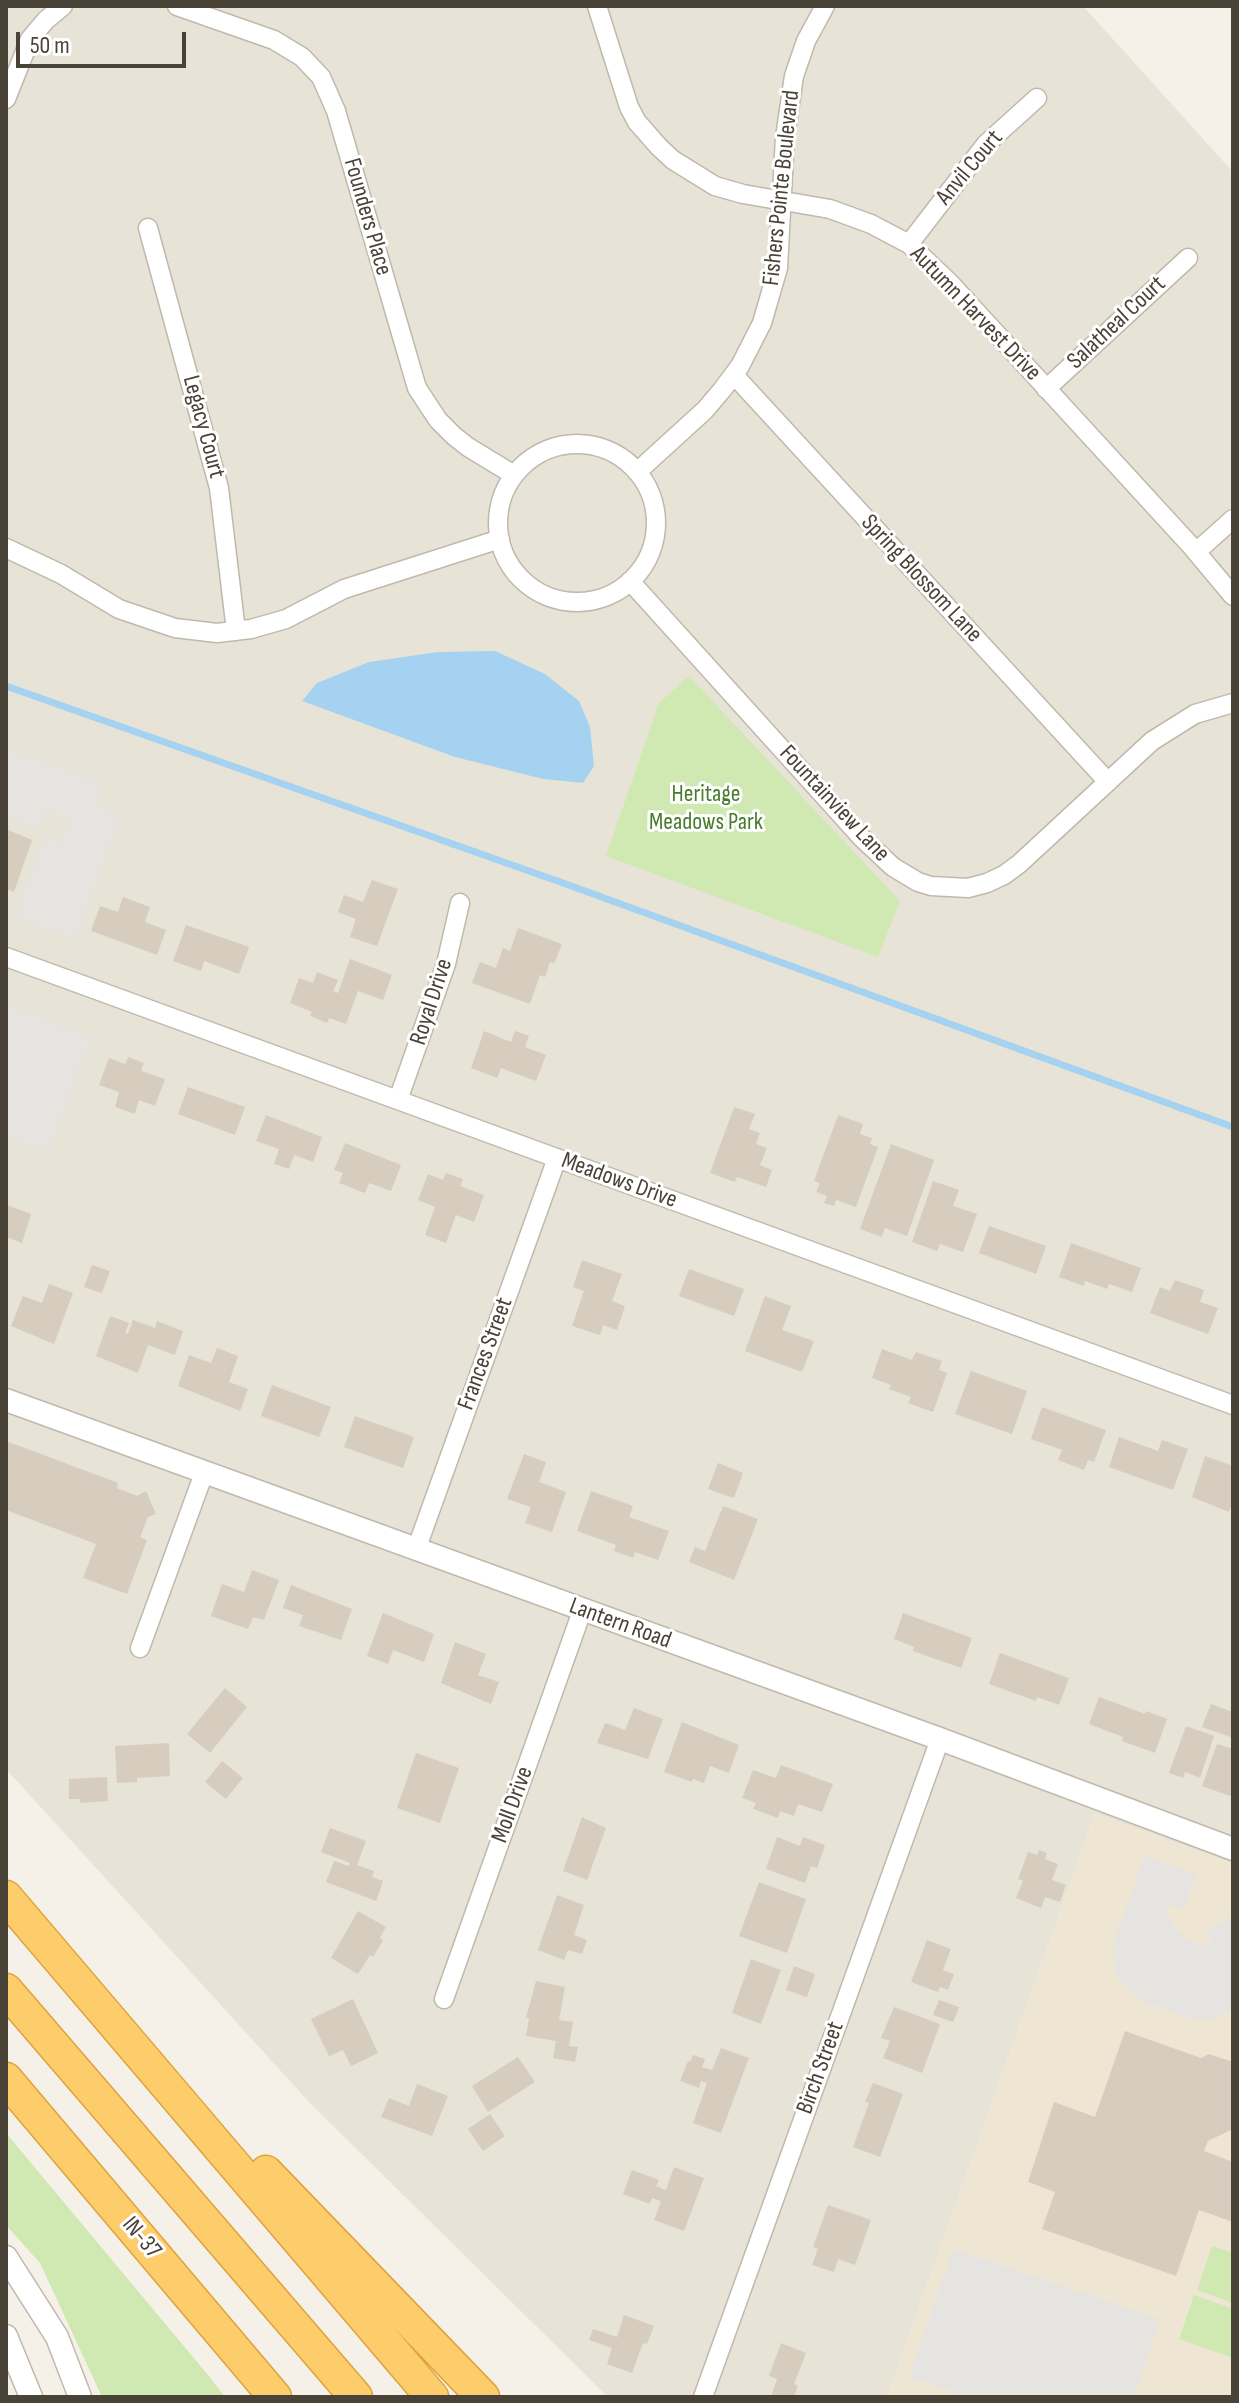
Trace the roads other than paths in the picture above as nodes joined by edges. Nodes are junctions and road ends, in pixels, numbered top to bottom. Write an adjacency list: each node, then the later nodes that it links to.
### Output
1 (63, 6): 6 (street)
2 (177, 6): 14 (street, Founders Place)
3 (597, 6): 7 (street, Autumn Harvest Drive)
4 (825, 6): 7 (street, Fishers Pointe Boulevard)
5 (1037, 98): 9 (street, Anvil Court)
6 (6, 99)
7 (782, 201): 9 (street, Autumn Harvest Drive); 11 (street, Fishers Pointe Boulevard)
8 (148, 228): 21 (street, Legacy Court)
9 (909, 244): 12 (street, Autumn Harvest Drive)
10 (1188, 258): 12 (street, Salatheal Court)
11 (734, 375): 13 (street, Fishers Pointe Boulevard); 23 (street, Spring Blossom Lane)
12 (1046, 389): 18 (street, Autumn Harvest Drive)
13 (637, 472): 14 (street); 19 (street)
14 (514, 475): 16 (street)
15 (1233, 519): 18 (street)
16 (500, 539): 19 (street); 21 (street)
17 (6, 548): 21 (street)
18 (1196, 552): 20 (street, Autumn Harvest Drive)
19 (630, 581): 23 (street, Fountainview Lane)
20 (1233, 596)
21 (236, 631)
22 (1233, 703): 23 (street, Fountainview Lane)
23 (1108, 782)
24 (460, 903): 26 (street, Royal Drive)
25 (6, 957): 26 (street, Meadows Drive)
26 (398, 1100): 27 (street, Meadows Drive)
27 (557, 1158): 29 (street, Meadows Drive); 31 (street, Frances Street)
28 (6, 1400): 30 (street, Lantern Road)
29 (1233, 1405)
30 (204, 1473): 31 (street, Lantern Road); 33 (street)
31 (416, 1550): 32 (street, Lantern Road)
32 (582, 1611): 34 (street, Lantern Road); 39 (street, Moll Drive)
33 (140, 1648)
34 (940, 1739): 35 (street, Lantern Road); 49 (street, Birch Street)
35 (1233, 1849)
36 (6, 1897): 37 (highway)
37 (38, 1935): 47 (highway); 48 (highway)
38 (6, 1990): 46 (highway)
39 (444, 1999)
40 (6, 2079): 45 (highway, IN-37)
41 (6, 2257): 44 (street)
42 (6, 2336): 43 (street)
43 (31, 2397)
44 (80, 2397)
45 (275, 2397)
46 (356, 2397)
47 (432, 2397)
48 (483, 2397)
49 (703, 2397)

